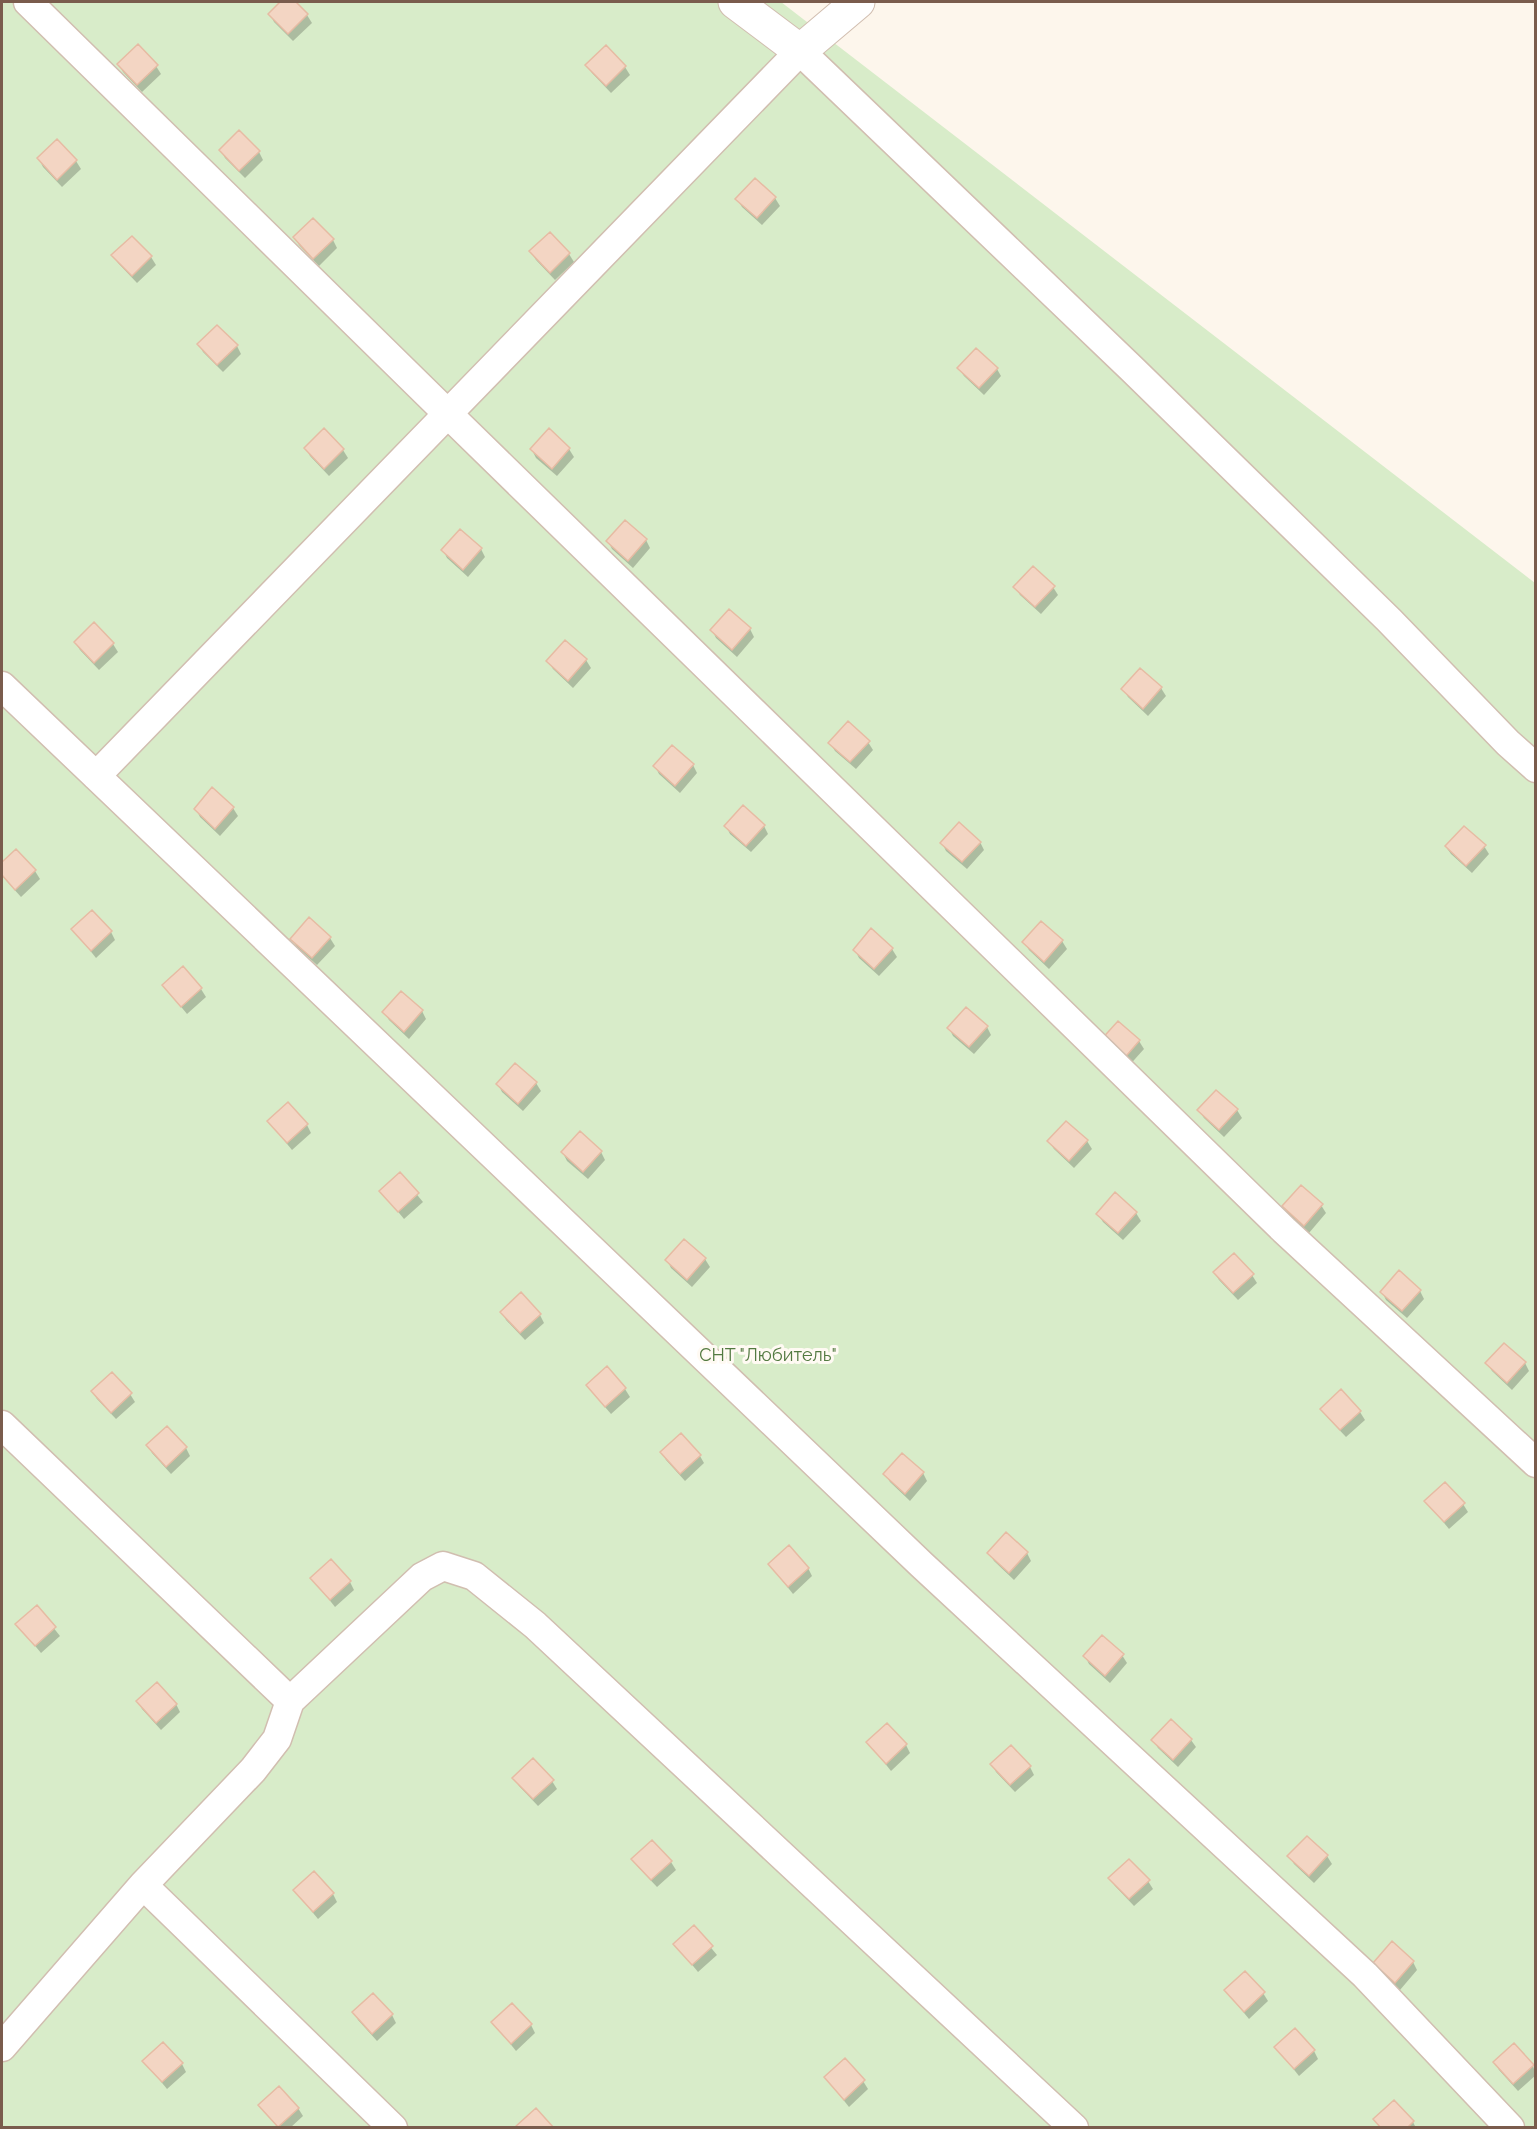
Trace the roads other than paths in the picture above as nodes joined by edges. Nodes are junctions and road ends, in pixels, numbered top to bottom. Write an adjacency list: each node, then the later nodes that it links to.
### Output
1 (28, 2): 5 (lane)
2 (735, 2): 4 (street)
3 (858, 2): 4 (street)
4 (800, 51): 5 (lane); 7 (lane)
5 (448, 414): 8 (lane); 10 (lane)
6 (2, 686): 8 (lane)
7 (1536, 768)
8 (96, 776): 16 (lane)
9 (2, 1425): 11 (lane)
10 (1536, 1463)
11 (290, 1701): 12 (lane); 15 (lane)
12 (143, 1885): 13 (lane); 14 (lane)
13 (2, 2047)
14 (393, 2127)
15 (1074, 2127)
16 (1510, 2127)

